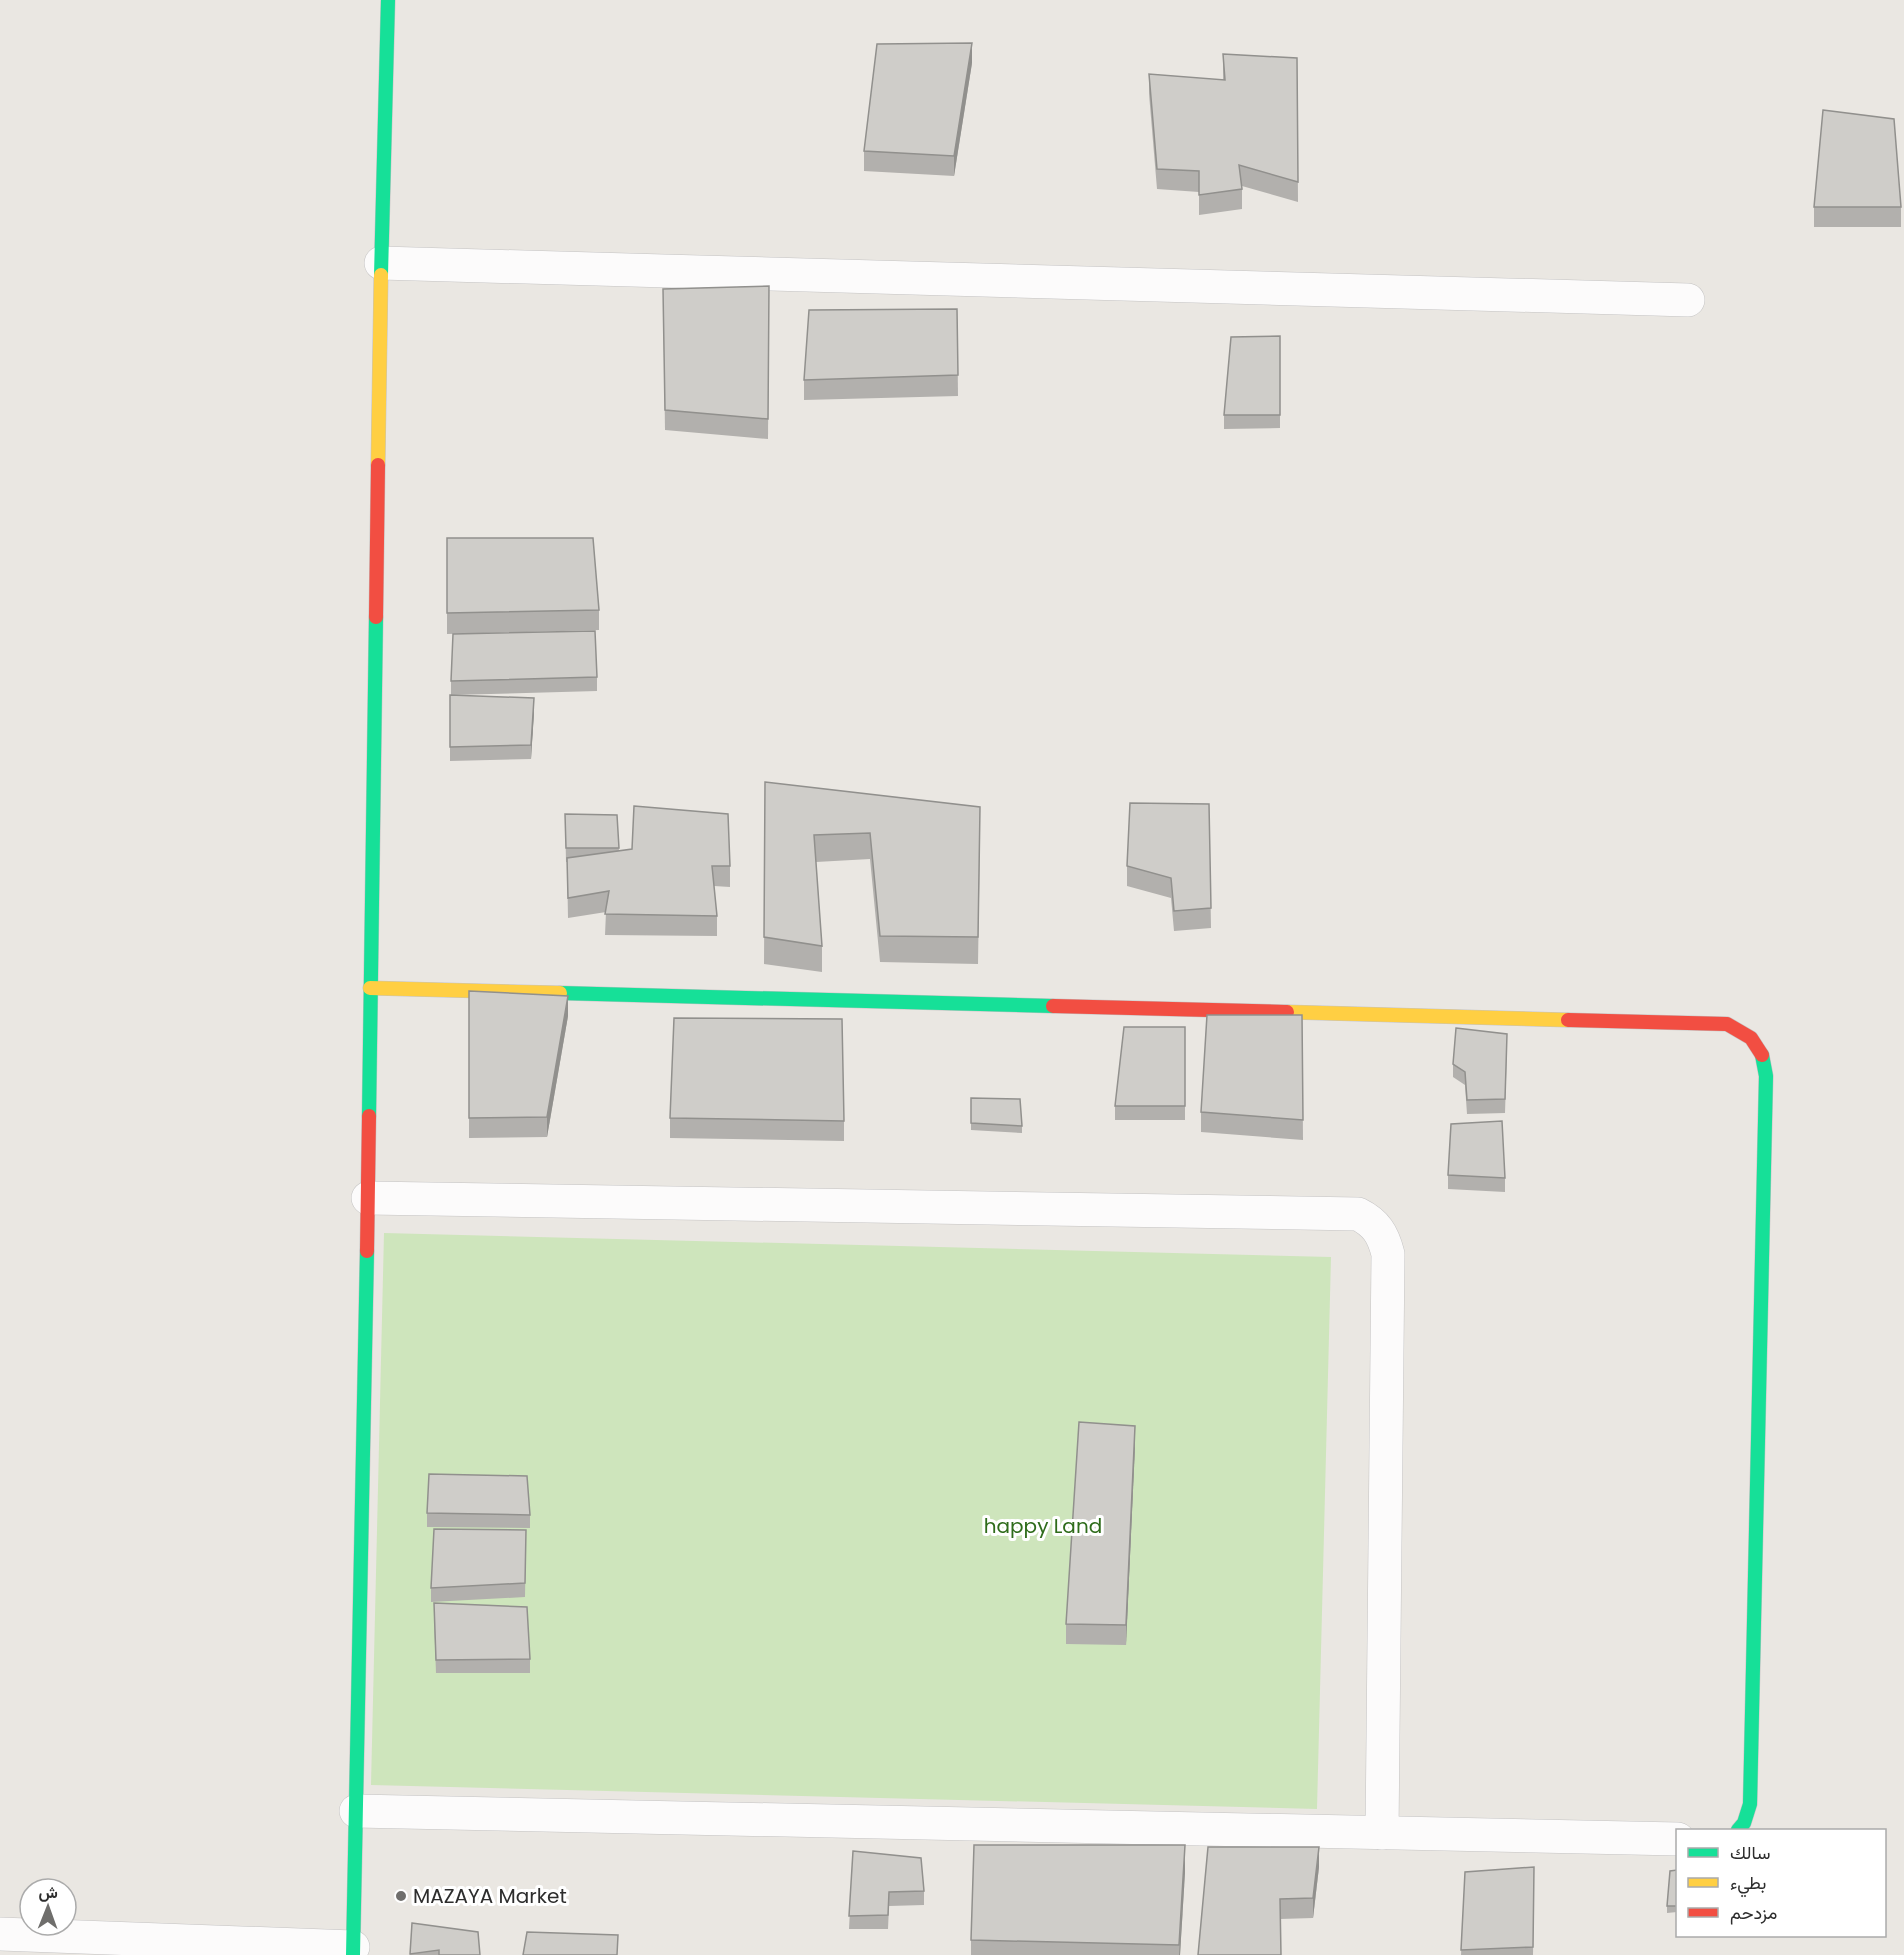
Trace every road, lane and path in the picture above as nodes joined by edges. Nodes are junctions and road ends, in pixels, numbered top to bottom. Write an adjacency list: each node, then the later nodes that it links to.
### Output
1 (388, 0): 2 (street)
2 (381, 263): 3 (street); 4 (street)
3 (1688, 300)
4 (370, 988): 5 (street); 7 (street)
5 (368, 1198): 6 (street); 8 (street)
6 (356, 1811): 8 (street); 11 (street)
7 (1739, 1829)
8 (1382, 1833): 9 (street)
9 (1676, 1839)
10 (0, 1934): 11 (street)
11 (353, 1951)

